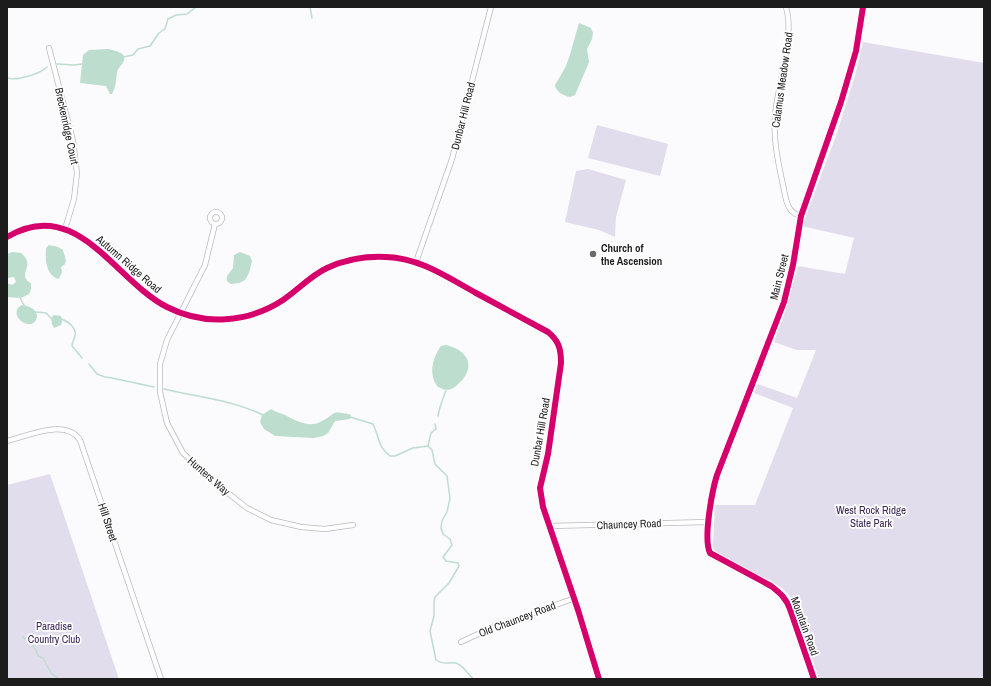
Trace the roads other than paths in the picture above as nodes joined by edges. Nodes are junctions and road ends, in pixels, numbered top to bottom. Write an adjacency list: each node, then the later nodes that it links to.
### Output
1 (491, 7): 9 (street, Dunbar Hill Road)
2 (786, 7): 5 (street, Calamus Meadow Road)
3 (863, 7): 5 (street, Main Street)
4 (49, 48): 7 (street, Breckenridge Court)
5 (801, 216): 12 (street, Main Street)
6 (215, 224): 10 (street, Hunters Way)
7 (65, 229): 8 (street, Autumn Ridge Road); 10 (street, Autumn Ridge Road)
8 (7, 237)
9 (416, 262): 10 (street, Autumn Ridge Road); 14 (street, Dunbar Hill Road)
10 (181, 313): 13 (street, Hunters Way)
11 (7, 441): 18 (street, Hill Street)
12 (708, 522): 14 (street, Chauncey Road); 15 (street, Main Street)
13 (353, 525)
14 (550, 526): 16 (street, Dunbar Hill Road)
15 (708, 549): 20 (street, Mountain Road)
16 (575, 598): 17 (street, Old Chauncey Road); 19 (street, Dunbar Hill Road)
17 (461, 642)
18 (160, 679)
19 (599, 679)
20 (814, 679)

